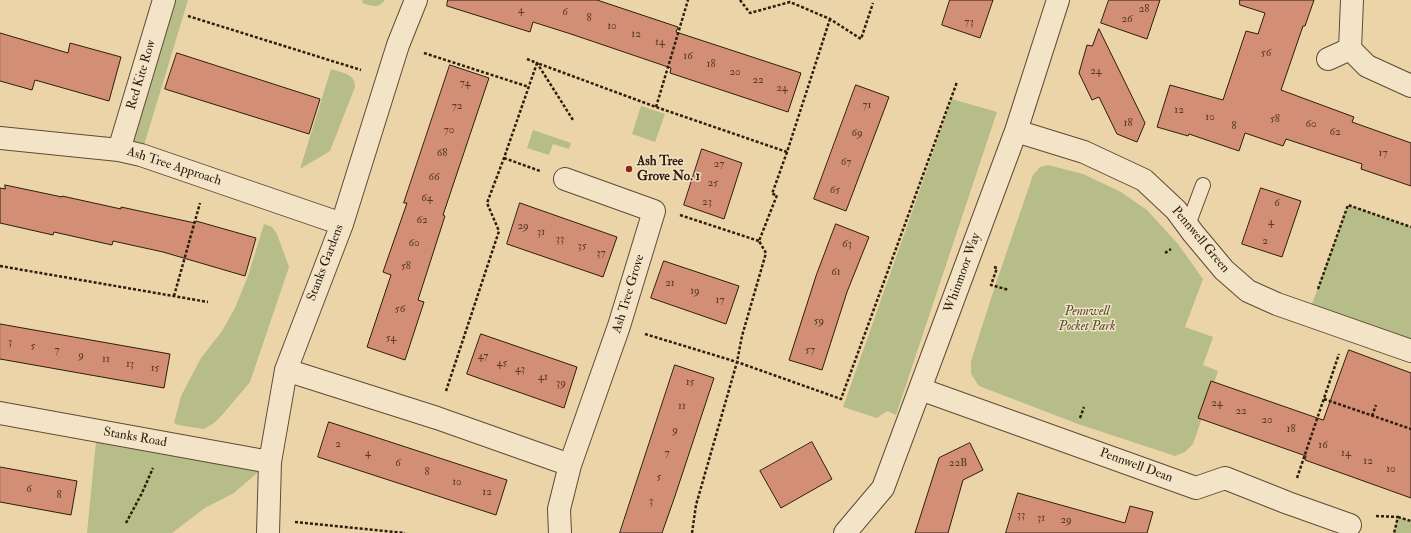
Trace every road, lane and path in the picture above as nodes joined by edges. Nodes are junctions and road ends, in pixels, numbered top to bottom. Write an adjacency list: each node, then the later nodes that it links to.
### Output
1 (164, 0): 24 (street, Red Kite Row)
2 (416, 0): 12 (street, Stanks Gardens)
3 (688, 0): 20 (path)
4 (740, 0): 9 (path)
5 (783, 0): 9 (path)
6 (1058, 0): 22 (street, Whinmoor Way)
7 (1352, 0): 13 (street)
8 (873, 3): 11 (path)
9 (782, 4): 11 (path)
10 (184, 14): 16 (path)
11 (830, 20): 33 (path)
12 (398, 45): 16 (street, Stanks Gardens); 19 (path)
13 (1350, 49): 15 (street); 18 (street)
14 (527, 59): 21 (path)
15 (1328, 59)
16 (388, 78): 30 (street, Stanks Gardens)
17 (957, 82): 41 (path)
18 (1411, 86)
19 (529, 87)
20 (656, 107)
21 (573, 120)
22 (1016, 131): 31 (street, Pennwell Green); 43 (street, Whinmoor Way)
23 (0, 138): 24 (street, Ash Tree Approach)
24 (119, 150): 26 (street, Ash Tree Approach)
25 (504, 158): 27 (path)
26 (207, 177): 30 (street, Ash Tree Approach); 35 (path)
27 (565, 179): 29 (street)
28 (1203, 185): 31 (lane)
29 (654, 211): 33 (path); 38 (street, Ash Tree Grove)
30 (342, 224): 42 (street, Stanks Gardens)
31 (1188, 225): 37 (street, Pennwell Green)
32 (1411, 227): 37 (path)
33 (758, 241): 41 (path)
34 (0, 266): 35 (path)
35 (174, 296): 36 (path)
36 (208, 302)
37 (1308, 315): 39 (street, Pennwell Green)
38 (619, 326): 41 (path); 51 (street, Ash Tree Grove)
39 (1348, 329): 40 (street, Pennwell Green); 44 (path)
40 (1411, 351)
41 (737, 362): 60 (path)
42 (286, 370): 50 (street, Stanks Gardens); 51 (street)
43 (920, 389): 52 (street, Pennwell Dean); 61 (street, Whinmoor Way)
44 (1324, 399): 47 (path); 52 (path)
45 (1376, 405): 47 (path)
46 (0, 413): 49 (street, Stanks Road)
47 (1372, 416): 48 (path)
48 (1411, 429)
49 (161, 442): 50 (street, Stanks Road); 55 (path)
50 (270, 462): 57 (street, Stanks Gardens)
51 (570, 465): 59 (street, Ash Tree Grove)
52 (1288, 503): 56 (street, Pennwell Dean)
53 (1398, 517): 54 (path); 56 (path); 62 (path)
54 (1411, 521)
55 (126, 523)
56 (1350, 525)
57 (268, 526): 58 (path)
58 (405, 533)
59 (560, 533)
60 (692, 533)
61 (845, 533)
62 (1394, 533)

